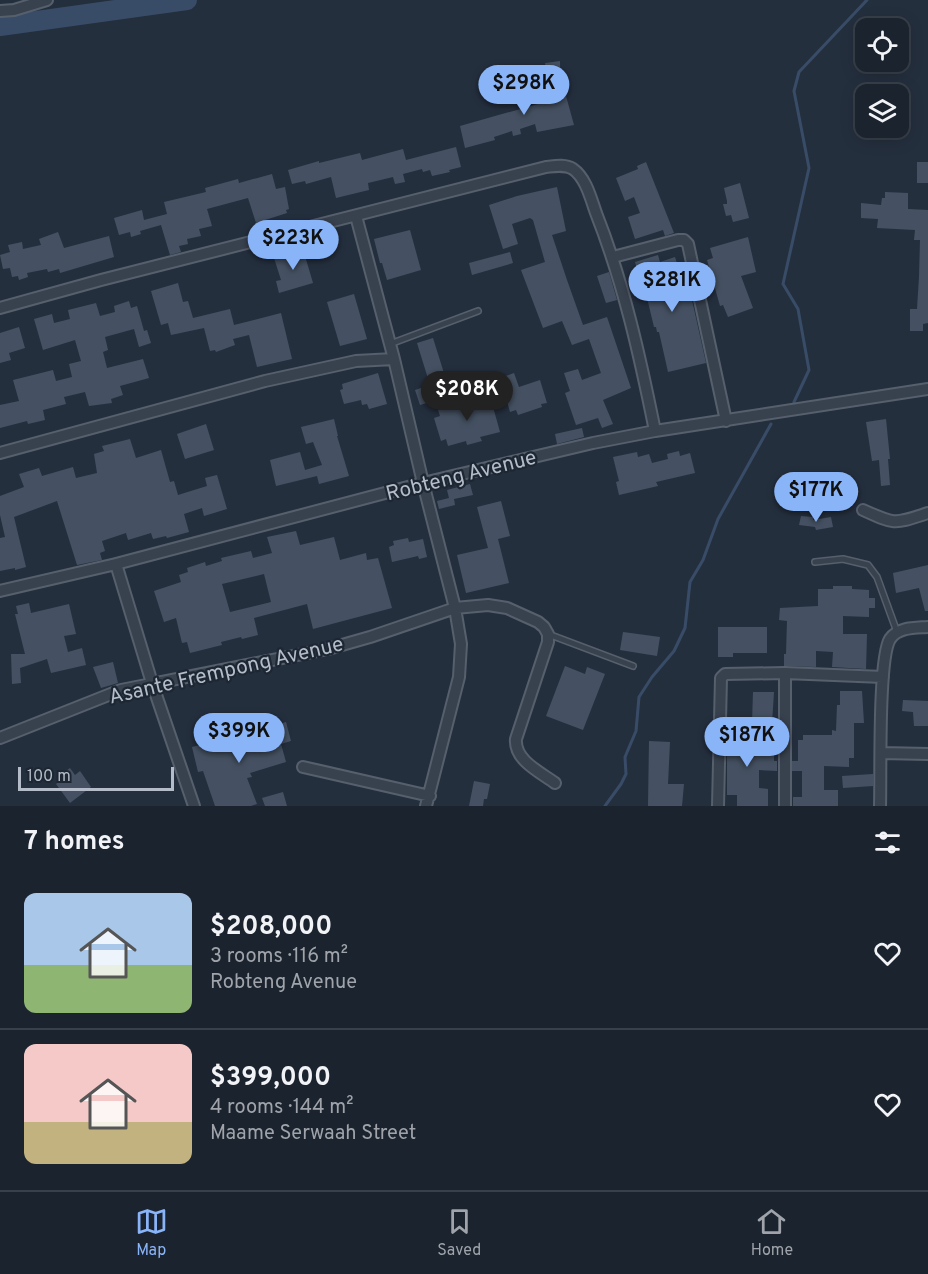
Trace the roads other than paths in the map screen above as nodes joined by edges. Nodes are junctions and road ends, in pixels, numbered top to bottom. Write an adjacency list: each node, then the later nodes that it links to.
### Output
1 (47, 0): 2 (street)
2 (0, 11)
3 (356, 216): 4 (street); 5 (street); 7 (street)
4 (613, 257): 10 (street); 11 (street)
5 (0, 308)
6 (478, 311): 7 (lane)
7 (390, 344): 8 (street)
8 (394, 359): 12 (street); 13 (street)
9 (928, 389): 10 (street, Robteng Avenue)
10 (726, 421): 11 (street, Robteng Avenue)
11 (655, 430): 13 (street, Robteng Avenue)
12 (0, 453)
13 (423, 483): 17 (street, Robteng Avenue); 19 (street)
14 (863, 510): 15 (street)
15 (928, 513)
16 (815, 562): 21 (lane)
17 (116, 564): 18 (street, Robteng Avenue); 26 (street)
18 (0, 591)
19 (455, 608): 22 (street, Asante Frempong Avenue); 26 (street, Asante Frempong Avenue); 32 (street)
20 (928, 627): 21 (street)
21 (897, 632): 25 (street)
22 (548, 634): 23 (lane); 31 (street)
23 (633, 666)
24 (784, 673): 25 (street); 34 (street); 35 (street)
25 (883, 677): 28 (street)
26 (152, 683): 27 (street, Asante Frempong Avenue); 33 (street)
27 (1, 737)
28 (882, 753): 29 (street); 36 (street)
29 (928, 754)
30 (303, 767): 32 (street)
31 (555, 783)
32 (428, 801)
33 (192, 805)
34 (718, 806)
35 (785, 806)
36 (880, 806)

